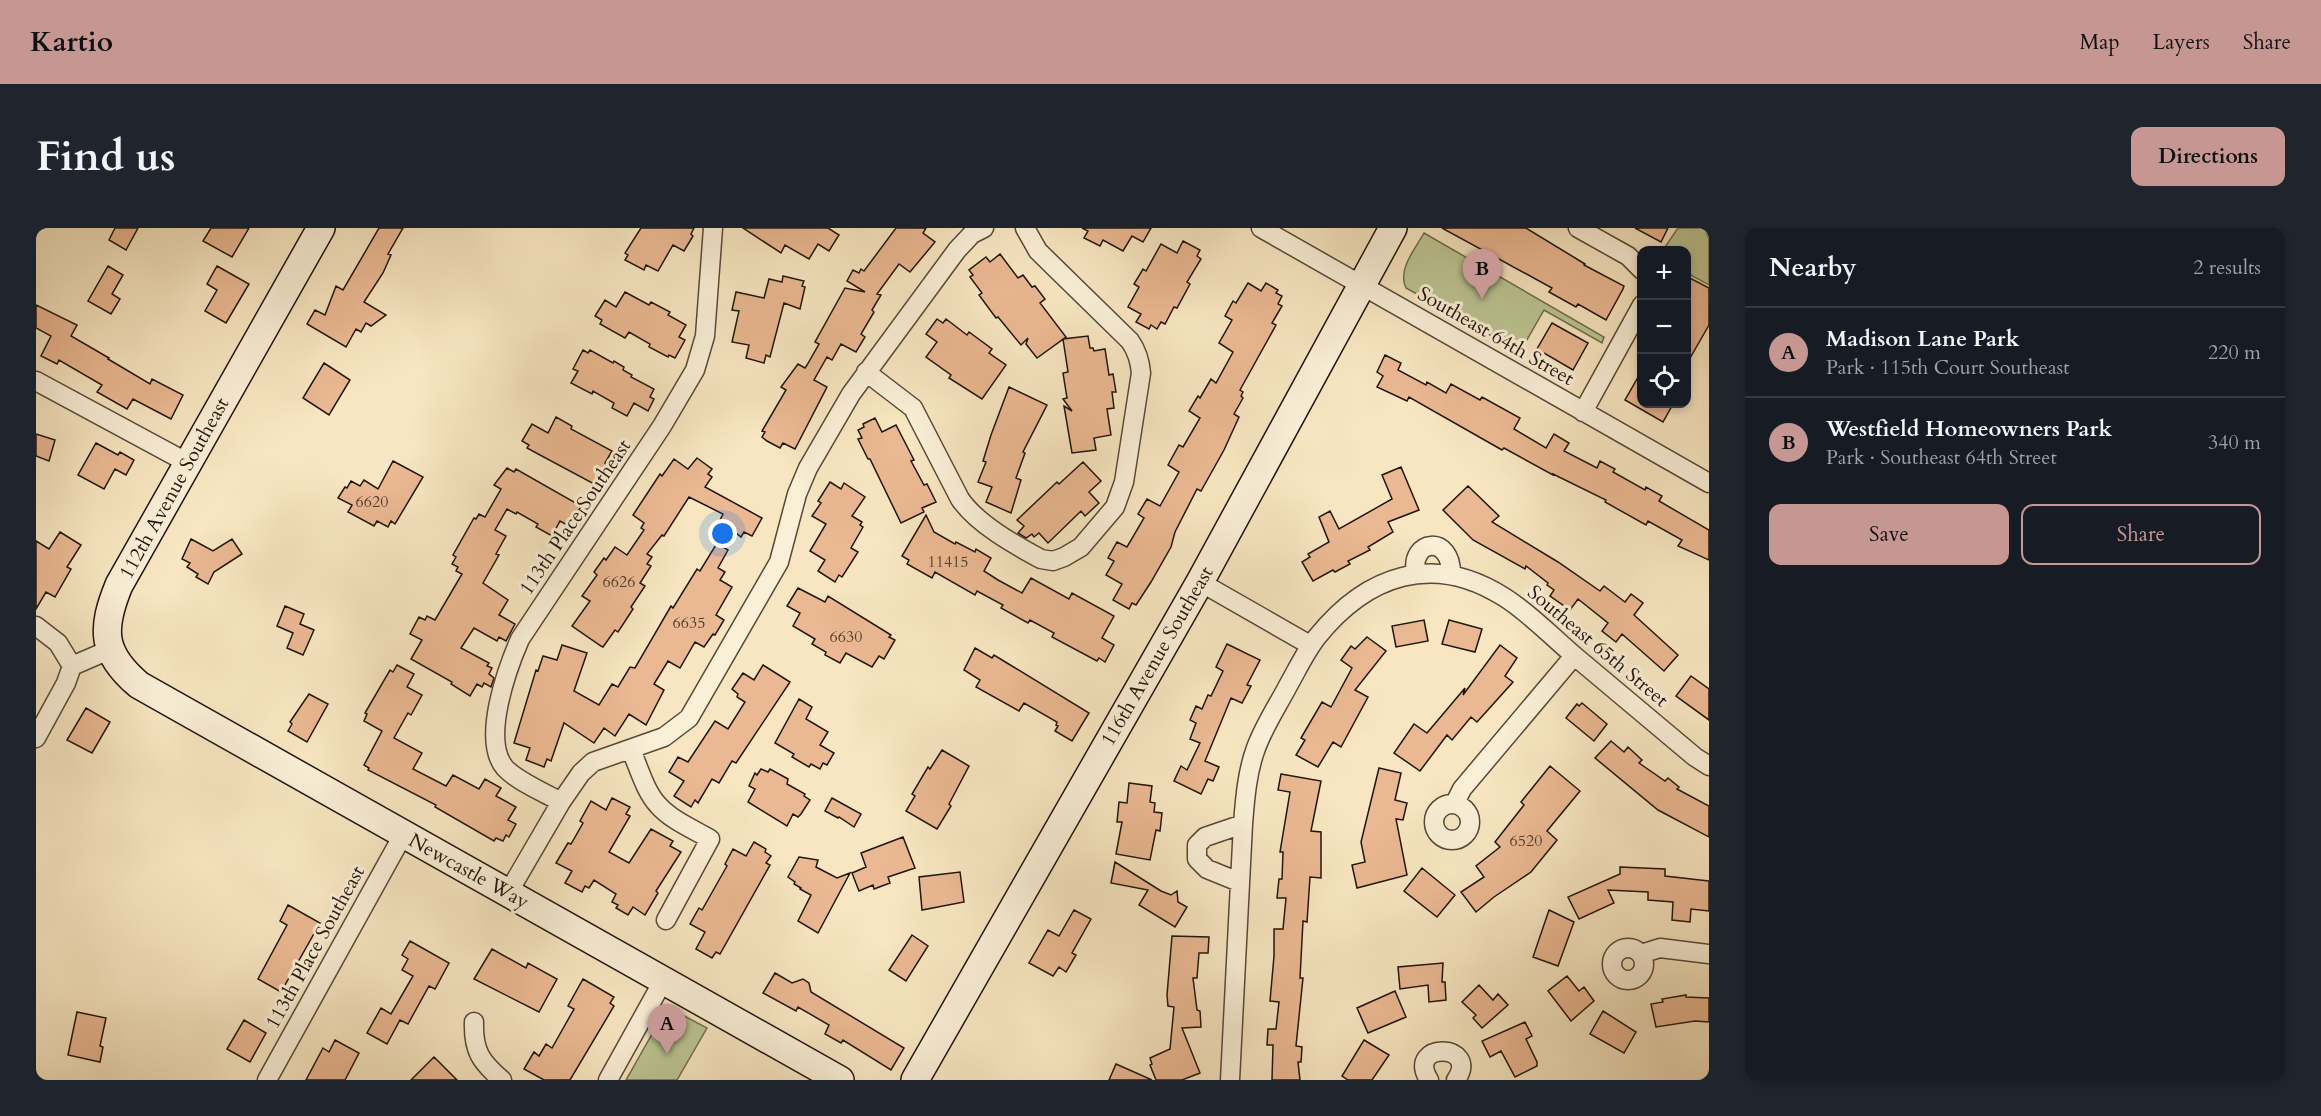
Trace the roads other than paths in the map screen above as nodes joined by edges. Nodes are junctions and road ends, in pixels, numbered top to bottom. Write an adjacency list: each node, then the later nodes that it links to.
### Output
1 (321, 228): 14 (main road, 112th Avenue Southeast)
2 (713, 228): 27 (street, 113th Place Southeast)
3 (1025, 228): 11 (street)
4 (1393, 228): 9 (main road, 116th Avenue Southeast)
5 (1578, 228): 8 (street)
6 (1264, 229): 9 (street, Southeast 64th Street)
7 (974, 230): 11 (street)
8 (1637, 266)
9 (1361, 285): 13 (street, Southeast 64th Street); 18 (main road, 116th Avenue Southeast)
10 (1637, 312): 13 (street)
11 (866, 372): 25 (street)
12 (36, 381): 14 (street)
13 (1583, 412): 15 (street, Southeast 64th Street)
14 (188, 463): 21 (main road, 112th Avenue Southeast)
15 (1709, 483)
16 (1424, 573): 17 (street, Southeast 65th Street); 17 (street); 20 (street)
17 (1451, 575): 22 (street, Southeast 65th Street)
18 (1200, 582): 20 (street); 42 (main road, 116th Avenue Southeast)
19 (36, 626): 23 (street)
20 (1310, 645): 29 (street)
21 (109, 650): 23 (street); 30 (main road, Newcastle Way)
22 (1574, 656): 26 (street, Southeast 65th Street); 28 (street)
23 (72, 666): 24 (street)
24 (36, 738)
25 (631, 750): 27 (street); 33 (street)
26 (1709, 766)
27 (561, 802): 32 (street)
28 (1455, 803)
29 (1243, 824): 31 (street); 31 (street)
30 (403, 835): 32 (main road, Newcastle Way); 38 (street, 113th Place Southeast)
31 (1239, 882): 43 (street)
32 (508, 893): 36 (main road, Newcastle Way)
33 (666, 920)
34 (1641, 954): 35 (street)
35 (1709, 954)
36 (663, 981): 40 (street); 41 (main road, Newcastle Way)
37 (474, 1022): 39 (street)
38 (267, 1080)
39 (502, 1080)
40 (608, 1080)
41 (840, 1080)
42 (915, 1080)
43 (1230, 1080)
44 (1429, 1080): 45 (street)
45 (1456, 1080)

